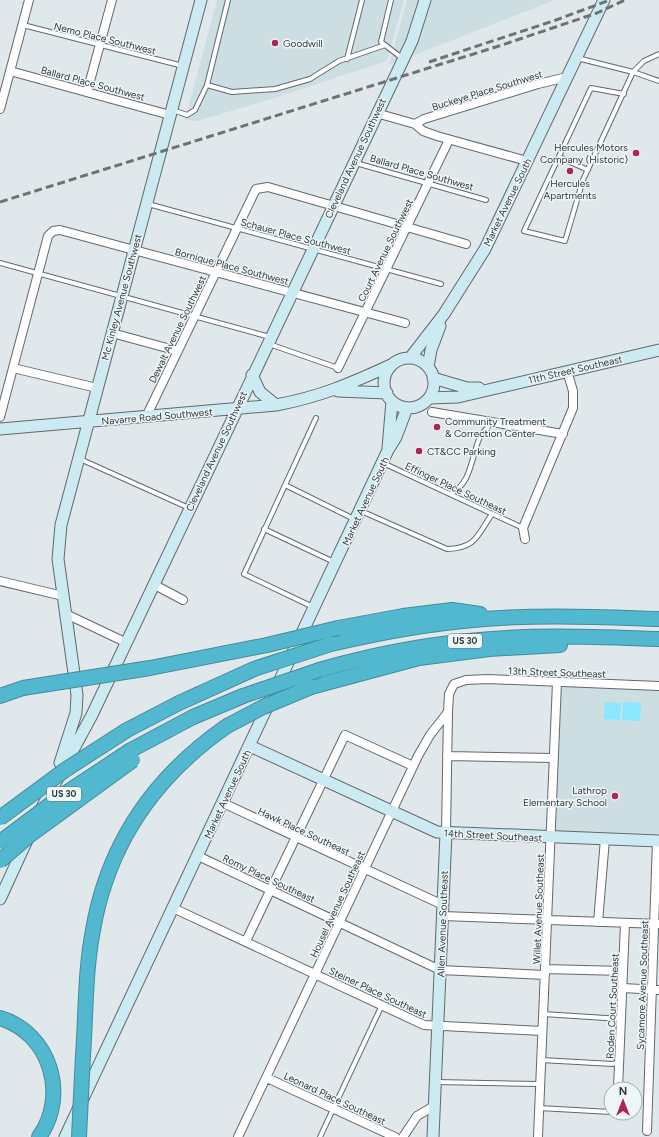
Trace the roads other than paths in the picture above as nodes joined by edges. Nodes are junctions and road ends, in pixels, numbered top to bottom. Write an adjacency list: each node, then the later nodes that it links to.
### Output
1 (29, 0): 9 (street)
2 (112, 0): 10 (street)
3 (201, 0): 16 (street, Mc Kinley Avenue Southwest)
4 (228, 0): 21 (lane)
5 (362, 0): 15 (lane)
6 (391, 0): 11 (lane)
7 (425, 0): 13 (street, Cleveland Avenue Southwest)
8 (604, 0): 14 (street, Market Avenue South)
9 (23, 25): 10 (lane, Nemo Place Southwest); 17 (street)
10 (99, 44): 16 (lane, Nemo Place Southwest); 22 (street)
11 (385, 45): 13 (lane); 15 (lane)
12 (659, 54): 18 (lane)
13 (403, 58): 26 (street, Cleveland Avenue Southwest)
14 (576, 58): 18 (lane); 19 (street, Market Avenue South)
15 (347, 59): 21 (lane)
16 (183, 66): 25 (street, Mc Kinley Avenue Southwest)
17 (10, 71): 22 (street, Ballard Place Southwest); 24 (street)
18 (633, 72): 20 (lane); 23 (lane)
19 (567, 77): 27 (street, Buckeye Place Southwest); 30 (street, Market Avenue South)
20 (659, 81)
21 (207, 85): 25 (lane)
22 (87, 92): 25 (street, Ballard Place Southwest)
23 (624, 94): 29 (lane); 32 (lane)
24 (0, 109)
25 (171, 112): 35 (street, Mc Kinley Avenue Southwest)
26 (376, 112): 27 (street); 31 (street, Cleveland Avenue Southwest)
27 (415, 124): 28 (street)
28 (449, 140): 30 (street); 33 (street, Court Avenue Southwest)
29 (559, 157): 32 (lane); 32 (lane)
30 (527, 161): 50 (street, Market Avenue South)
31 (353, 162): 33 (lane, Ballard Place Southwest); 36 (street, Cleveland Avenue Southwest)
32 (588, 170)
33 (428, 183): 34 (lane, Ballard Place Southwest); 37 (street, Court Avenue Southwest)
34 (486, 200)
35 (146, 204): 38 (lane, Schauer Place Southwest); 40 (street, Mc Kinley Avenue Southwest)
36 (332, 206): 37 (street); 38 (street, Dewalt Avenue Southwest); 41 (street, Cleveland Avenue Southwest)
37 (407, 227): 39 (street); 43 (street, Court Avenue Southwest)
38 (237, 229): 41 (lane, Schauer Place Southwest); 44 (street, Dewalt Avenue Southwest)
39 (466, 244)
40 (134, 249): 44 (street, Bornique Place Southwest); 45 (street, Bornique Place Southwest); 48 (street, Mc Kinley Avenue Southwest)
41 (312, 249): 43 (lane, Schauer Place Southwest); 47 (street, Cleveland Avenue Southwest)
42 (0, 263): 45 (lane)
43 (387, 269): 46 (lane, Schauer Place Southwest); 49 (street, Court Avenue Southwest)
44 (216, 272): 47 (street, Bornique Place Southwest); 51 (street, Dewalt Avenue Southwest)
45 (39, 274): 48 (lane); 60 (street)
46 (441, 284)
47 (291, 292): 49 (street, Bornique Place Southwest); 54 (street, Cleveland Avenue Southwest)
48 (122, 296): 51 (lane); 53 (street, Mc Kinley Avenue Southwest)
49 (366, 313): 52 (street, Bornique Place Southwest); 61 (street, Court Avenue Southwest)
50 (444, 314): 57 (street, Market Avenue South); 59 (street, Market Avenue South)
51 (195, 316): 54 (lane); 56 (street, Dewalt Avenue Southwest)
52 (405, 323)
53 (112, 333): 56 (street); 65 (street, Mc Kinley Avenue Southwest)
54 (268, 340): 61 (lane); 63 (street, Cleveland Avenue Southwest)
55 (659, 350): 62 (street, 11th Street Southeast)
56 (178, 351): 75 (street, Dewalt Avenue Southwest)
57 (410, 358): 58 (street); 59 (street)
58 (391, 365): 67 (street, Navarre Road Southwest); 68 (street)
59 (428, 367): 64 (street)
60 (13, 368): 65 (street); 74 (street)
61 (338, 368)
62 (567, 371): 66 (street, 11th Street Southeast); 80 (street)
63 (252, 375): 70 (street); 72 (street, Cleveland Avenue Southwest)
64 (433, 378): 66 (street, 11th Street Southeast); 69 (street)
65 (97, 388): 77 (street, Mc Kinley Avenue Southwest)
66 (492, 388): 69 (street, 11th Street Southeast)
67 (336, 390): 68 (street, Navarre Road Southwest); 70 (street, Navarre Road Southwest)
68 (389, 397): 71 (street); 81 (street, Market Avenue South)
69 (429, 398): 71 (street)
70 (276, 405): 72 (street, Navarre Road Southwest)
71 (407, 408): 81 (street, Market Avenue South)
72 (236, 409): 75 (street, Navarre Road Southwest); 86 (street, Cleveland Avenue Southwest)
73 (432, 412): 78 (street)
74 (0, 417)
75 (146, 417): 77 (street, Navarre Road Southwest)
76 (316, 418): 84 (lane)
77 (87, 422): 79 (street, Navarre Road Southwest); 82 (street, Mc Kinley Avenue Southwest)
78 (493, 422): 80 (street); 85 (lane)
79 (0, 429)
80 (563, 434): 89 (street)
81 (388, 450): 83 (street, Market Avenue South)
82 (78, 458): 86 (lane); 95 (street, Mc Kinley Avenue Southwest)
83 (382, 462): 85 (lane, Effinger Place Southeast); 88 (street, Market Avenue South)
84 (285, 485): 88 (lane); 90 (lane)
85 (450, 494): 87 (lane, Effinger Place Southeast)
86 (189, 508): 94 (street, Cleveland Avenue Southwest)
87 (492, 514): 88 (lane); 89 (lane, Effinger Place Southeast)
88 (358, 516): 92 (street, Market Avenue South)
89 (522, 528): 91 (street)
90 (264, 529): 92 (lane); 97 (lane)
91 (525, 539)
92 (336, 564): 97 (street, Market Avenue South)
93 (0, 581): 95 (street)
94 (153, 584): 96 (street); 105 (street, Cleveland Avenue Southwest)
95 (63, 596): 99 (street, Mc Kinley Avenue Southwest)
96 (183, 600)
97 (315, 608): 112 (street, Market Avenue South)
98 (659, 608): 100 (highway)
99 (66, 614): 105 (street); 118 (street, Mc Kinley Avenue Southwest)
100 (614, 617): 101 (highway, US 30); 102 (highway, US 30)
101 (504, 618): 109 (highway, bridge); 121 (highway, US 30, bridge)
102 (659, 618)
103 (614, 638): 104 (highway, US 30); 113 (highway, US 30, bridge); 166 (highway, bridge)
104 (659, 639)
105 (125, 642): 118 (street, Cleveland Avenue Southwest)
106 (557, 682): 107 (street, 13th Street Southeast); 111 (street, 13th Street Southeast); 115 (street, Willet Avenue Southeast)
107 (659, 686)
108 (0, 688): 109 (highway)
109 (23, 688): 110 (highway)
110 (0, 696)
111 (448, 712): 114 (street, Allen Avenue Southeast); 116 (street, Housel Avenue Southeast)
112 (250, 746): 117 (street, 14th Street Southeast); 119 (street, Market Avenue South)
113 (132, 755): 127 (highway, US 30, bridge); 129 (highway, bridge)
114 (447, 756): 115 (street); 122 (street, Allen Avenue Southeast)
115 (554, 758): 123 (street, Willet Avenue Southeast)
116 (413, 766): 117 (street); 120 (street, Housel Avenue Southeast)
117 (323, 780): 120 (street, 14th Street Southeast); 124 (street)
118 (46, 800): 132 (street, Cleveland Avenue Southwest)
119 (223, 803): 124 (street, Hawk Place Southeast); 128 (street, Market Avenue South)
120 (392, 812): 122 (street, 14th Street Southeast); 130 (street, Housel Avenue Southeast)
121 (0, 818)
122 (446, 833): 123 (street, 14th Street Southeast); 134 (street, Allen Avenue Southeast)
123 (551, 837): 125 (street, 14th Street Southeast); 135 (street, Willet Avenue Southeast)
124 (296, 838): 130 (street, Hawk Place Southeast); 131 (street)
125 (604, 839): 126 (street, 14th Street Southeast); 136 (street)
126 (658, 841): 139 (street, Sycamore Avenue Southeast)
127 (0, 842)
128 (198, 856): 131 (street, Romy Place Southeast); 133 (street, Market Avenue South)
129 (0, 861)
130 (365, 870): 134 (street, Hawk Place Southeast); 137 (street, Housel Avenue Southeast)
131 (271, 890): 137 (street, Romy Place Southeast); 140 (street)
132 (0, 899)
133 (173, 908): 140 (street, Steiner Place Southeast); 165 (street, Market Avenue South)
134 (443, 911): 135 (street, Hawk Place Southeast); 141 (street, Allen Avenue Southeast)
135 (547, 920): 136 (street, Hawk Place Southeast); 143 (street, Willet Avenue Southeast)
136 (598, 922): 138 (street, Hawk Place Southeast)
137 (340, 923): 141 (street, Romy Place Southeast); 144 (street, Housel Avenue Southeast)
138 (625, 923): 139 (street, Hawk Place Southeast); 142 (street, Roden Court Southeast)
139 (657, 924): 146 (street, Sycamore Avenue Southeast)
140 (246, 942): 144 (street, Steiner Place Southeast)
141 (440, 970): 143 (street); 151 (street, Allen Avenue Southeast)
142 (623, 971): 143 (street); 145 (street, Roden Court Southeast)
143 (545, 972): 148 (street, Willet Avenue Southeast)
144 (315, 974): 147 (street, Steiner Place Southeast); 155 (street, Housel Avenue Southeast)
145 (622, 988): 146 (street); 150 (street, Roden Court Southeast)
146 (656, 990): 163 (street, Sycamore Avenue Southeast)
147 (382, 1005): 151 (street, Steiner Place Southeast); 160 (lane)
148 (543, 1014): 150 (lane); 152 (street, Willet Avenue Southeast)
149 (0, 1018): 164 (highway)
150 (621, 1019): 154 (street, Roden Court Southeast)
151 (438, 1026): 152 (street, Steiner Place Southeast); 157 (street, Allen Avenue Southeast)
152 (542, 1031): 153 (street, Willet Avenue Southeast)
153 (541, 1060): 154 (lane); 158 (street, Willet Avenue Southeast)
154 (619, 1060): 156 (street, Roden Court Southeast)
155 (267, 1078): 160 (street, Leonard Place Southeast); 167 (street, Housel Avenue Southeast)
156 (618, 1081)
157 (436, 1082): 158 (lane); 159 (street, Allen Avenue Southeast)
158 (540, 1084): 161 (street, Willet Avenue Southeast)
159 (434, 1106): 170 (street); 171 (street, Allen Avenue Southeast)
160 (333, 1108): 168 (lane); 169 (street, Leonard Place Southeast)
161 (539, 1108): 162 (lane); 172 (street, Willet Avenue Southeast)
162 (603, 1112)
163 (647, 1131)
164 (39, 1137)
165 (65, 1137)
166 (79, 1137)
167 (238, 1137)
168 (320, 1137)
169 (395, 1137)
170 (403, 1137)
171 (433, 1137)
172 (538, 1137)

